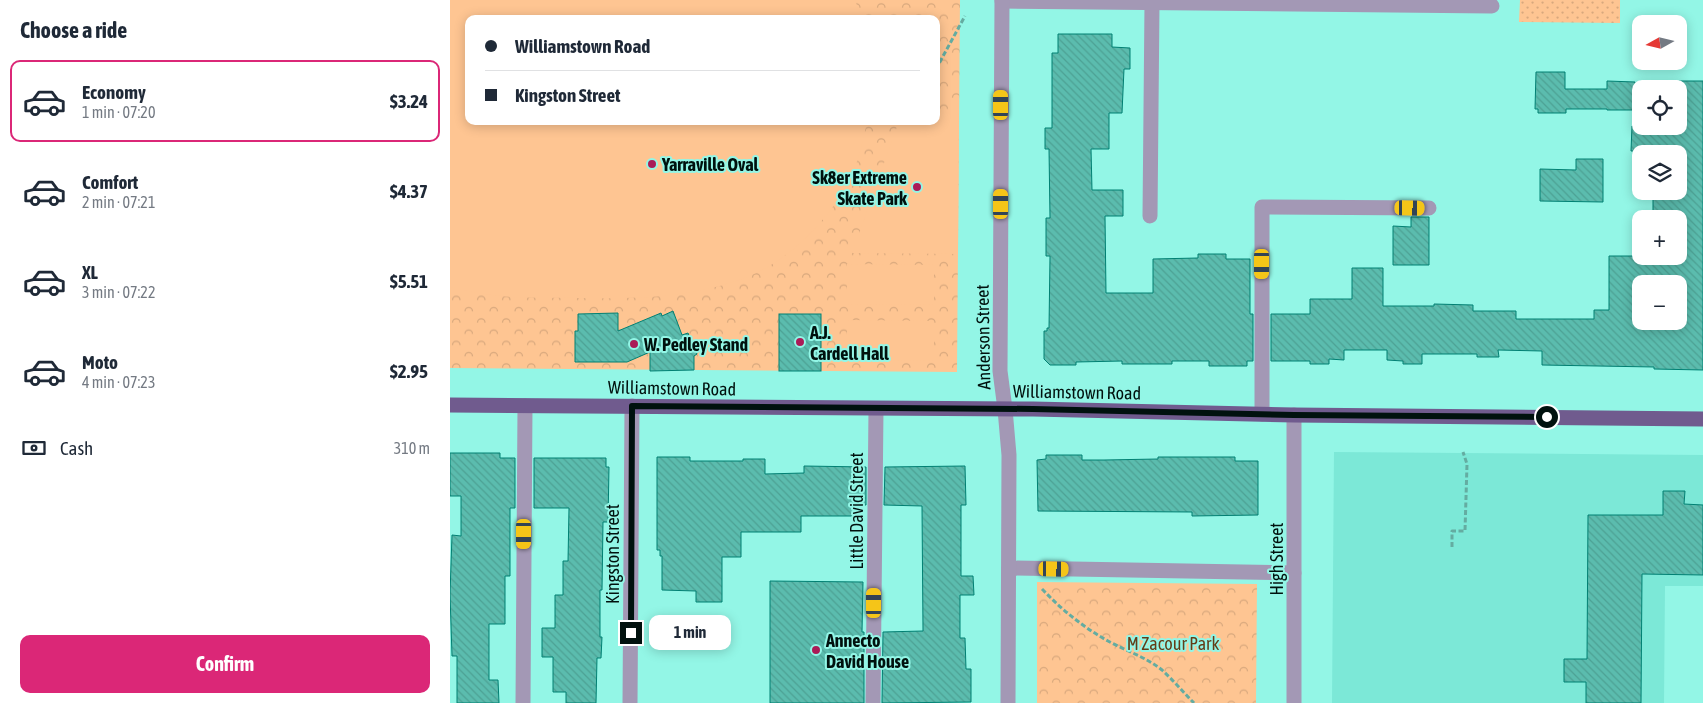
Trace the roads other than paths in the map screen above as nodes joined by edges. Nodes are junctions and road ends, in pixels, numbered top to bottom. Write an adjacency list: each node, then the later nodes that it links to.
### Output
1 (1002, 1): 3 (street); 11 (street, Anderson Street)
2 (1262, 2): 3 (street); 4 (street)
3 (1152, 3): 6 (street)
4 (1492, 6)
5 (1429, 208): 12 (street)
6 (1150, 216)
7 (450, 405): 8 (main road, Williamstown Road)
8 (526, 406): 9 (main road, Williamstown Road); 17 (street)
9 (632, 406): 10 (main road, Williamstown Road); 18 (street, Kingston Street)
10 (876, 409): 11 (main road, Williamstown Road); 19 (street, Little David Street)
11 (1005, 409): 12 (main road, Williamstown Road); 15 (street, Anderson Street)
12 (1262, 414): 13 (main road, Williamstown Road)
13 (1294, 415): 14 (main road, Williamstown Road); 16 (street, High Street)
14 (1703, 419)
15 (1009, 568): 16 (street); 20 (street, Anderson Street)
16 (1294, 573): 21 (street, High Street)
17 (523, 703)
18 (630, 703)
19 (873, 703)
20 (1008, 703)
21 (1294, 703)

